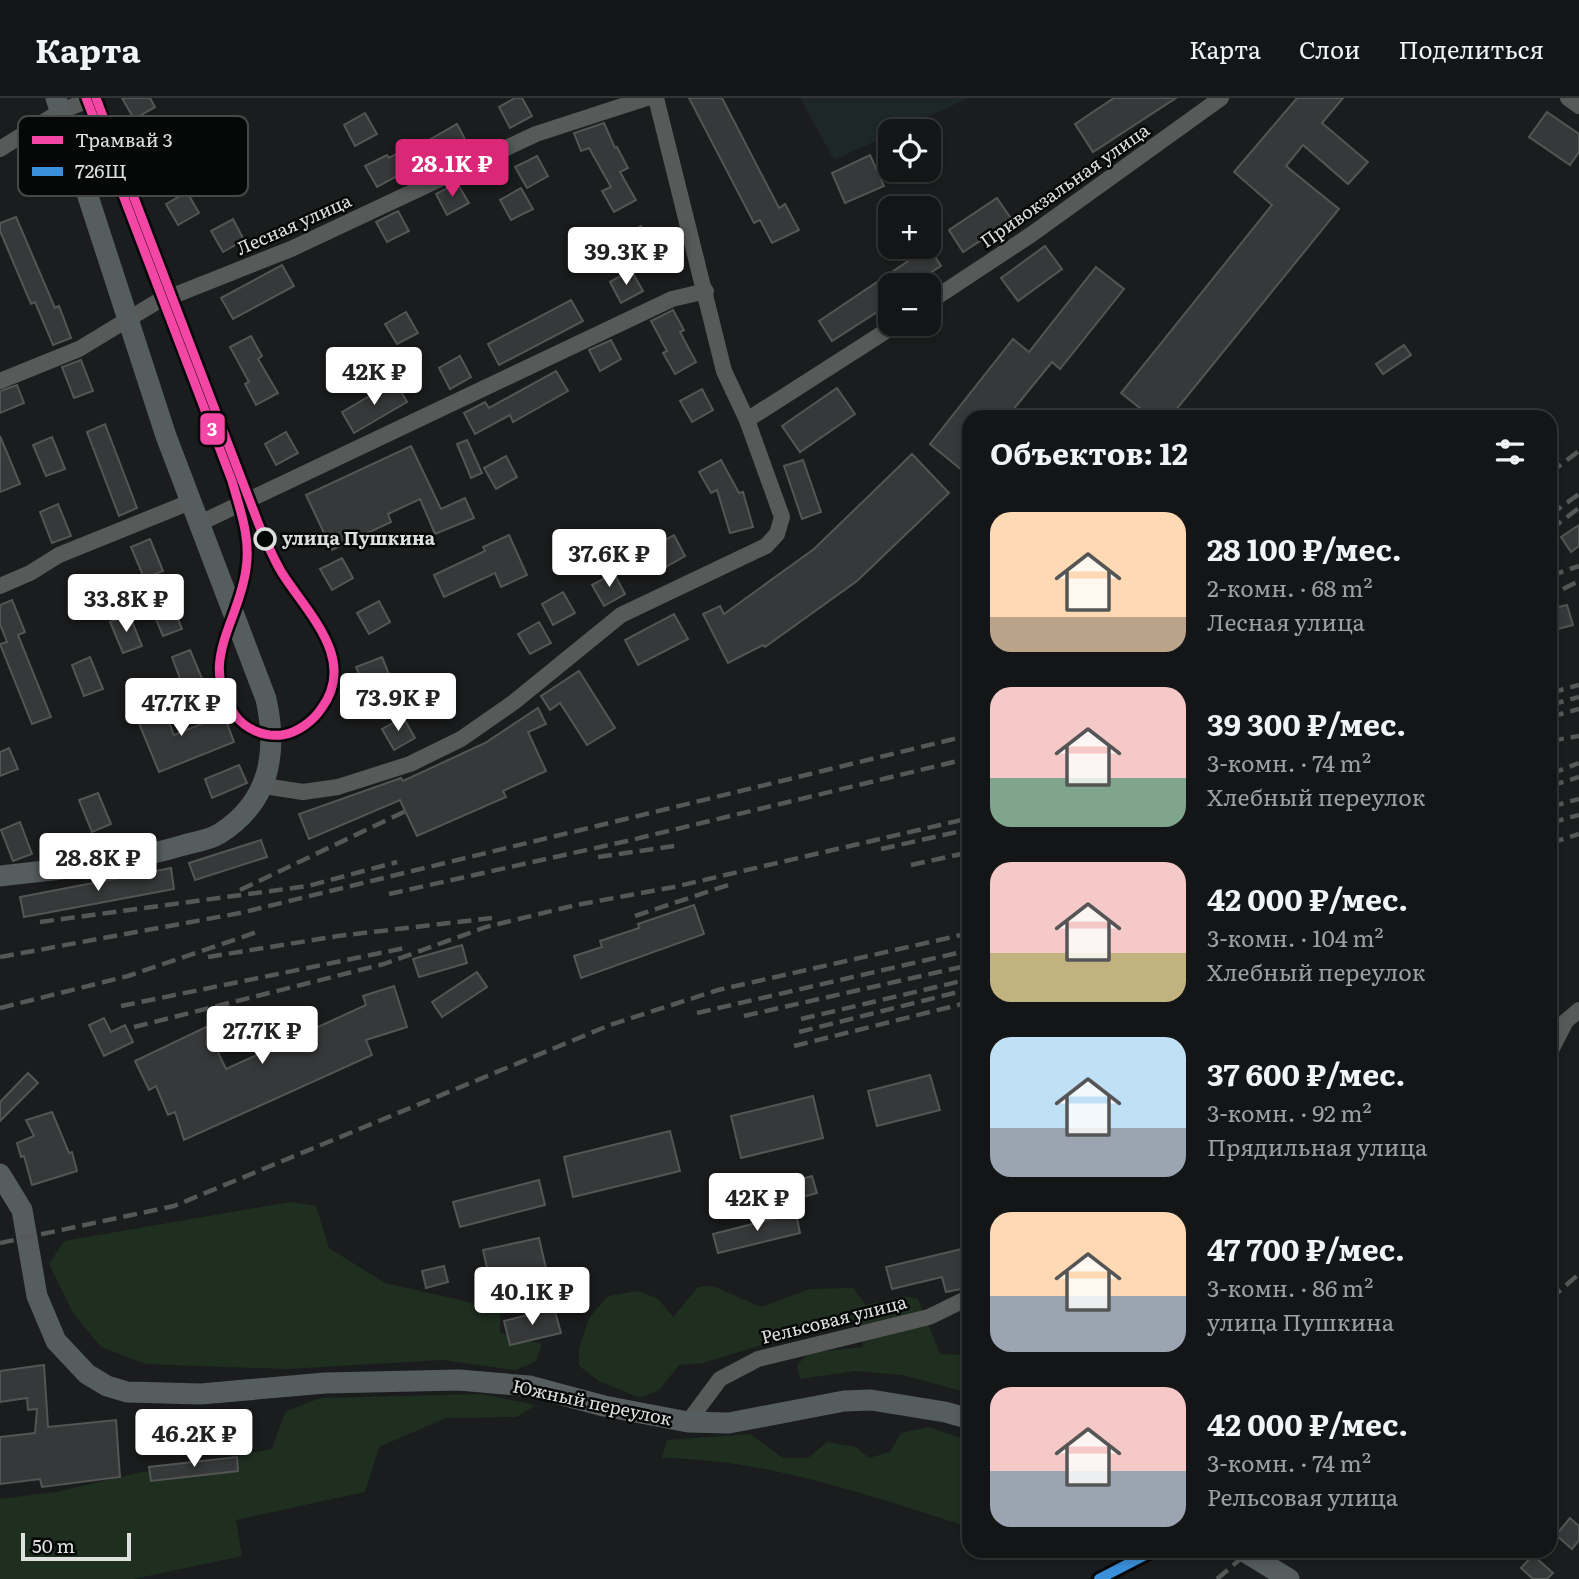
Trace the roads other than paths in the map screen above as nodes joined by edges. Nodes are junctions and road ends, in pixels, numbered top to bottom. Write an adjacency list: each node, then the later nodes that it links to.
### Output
1 (94, 98): 6 (street)
2 (647, 98): 14 (street, Лесная улица)
3 (656, 98): 12 (street)
4 (1221, 98): 13 (street, Привокзальная улица)
5 (1568, 98): 7 (street)
6 (58, 105): 8 (street)
7 (1579, 106)
8 (44, 116)
9 (18, 135): 10 (street)
10 (0, 149)
11 (87, 196): 14 (street)
12 (706, 290): 17 (street); 19 (street)
13 (941, 294)
14 (128, 321): 16 (street, Лесная улица); 18 (street)
15 (878, 336): 17 (street)
16 (0, 381)
17 (747, 421): 21 (street)
18 (190, 502): 19 (street); 20 (street)
19 (198, 524): 21 (street)
20 (0, 586)
21 (264, 786): 22 (street)
22 (0, 876)
23 (1579, 1010): 24 (street)
24 (1557, 1038)
25 (0, 1174): 28 (street, Южный переулок)
26 (962, 1301): 28 (street, Рельсовая улица)
27 (962, 1417): 28 (street, Южный переулок)
28 (688, 1422)
29 (1255, 1558): 30 (street)
30 (1289, 1579)

